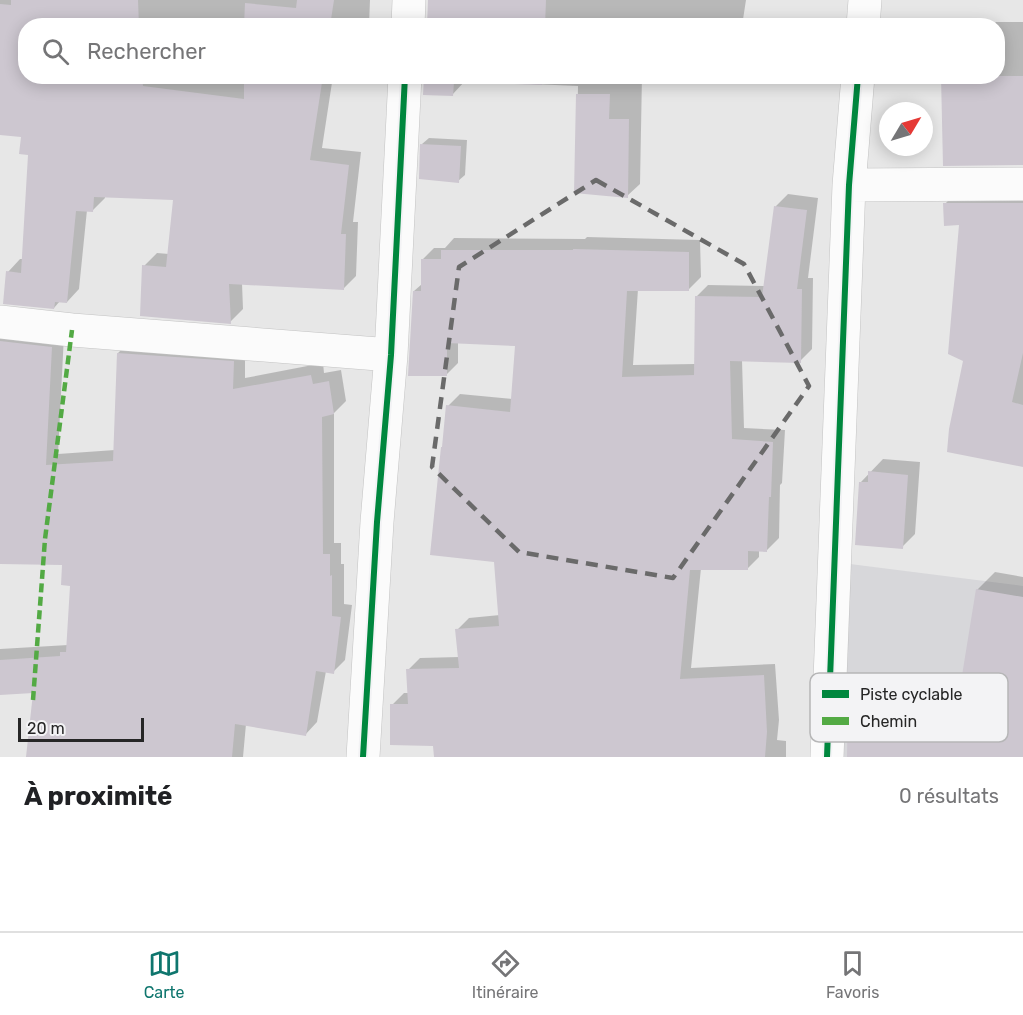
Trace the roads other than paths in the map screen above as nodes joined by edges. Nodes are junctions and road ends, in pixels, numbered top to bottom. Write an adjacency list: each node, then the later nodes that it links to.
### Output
1 (409, 0): 3 (street)
2 (865, 0): 4 (street)
3 (408, 18)
4 (863, 18)
5 (405, 84): 10 (street)
6 (857, 84): 8 (street)
7 (1023, 184): 8 (street)
8 (849, 185): 11 (street)
9 (0, 322): 10 (street)
10 (391, 355): 13 (street)
11 (829, 673)
12 (827, 742): 14 (street)
13 (363, 757)
14 (826, 757)

